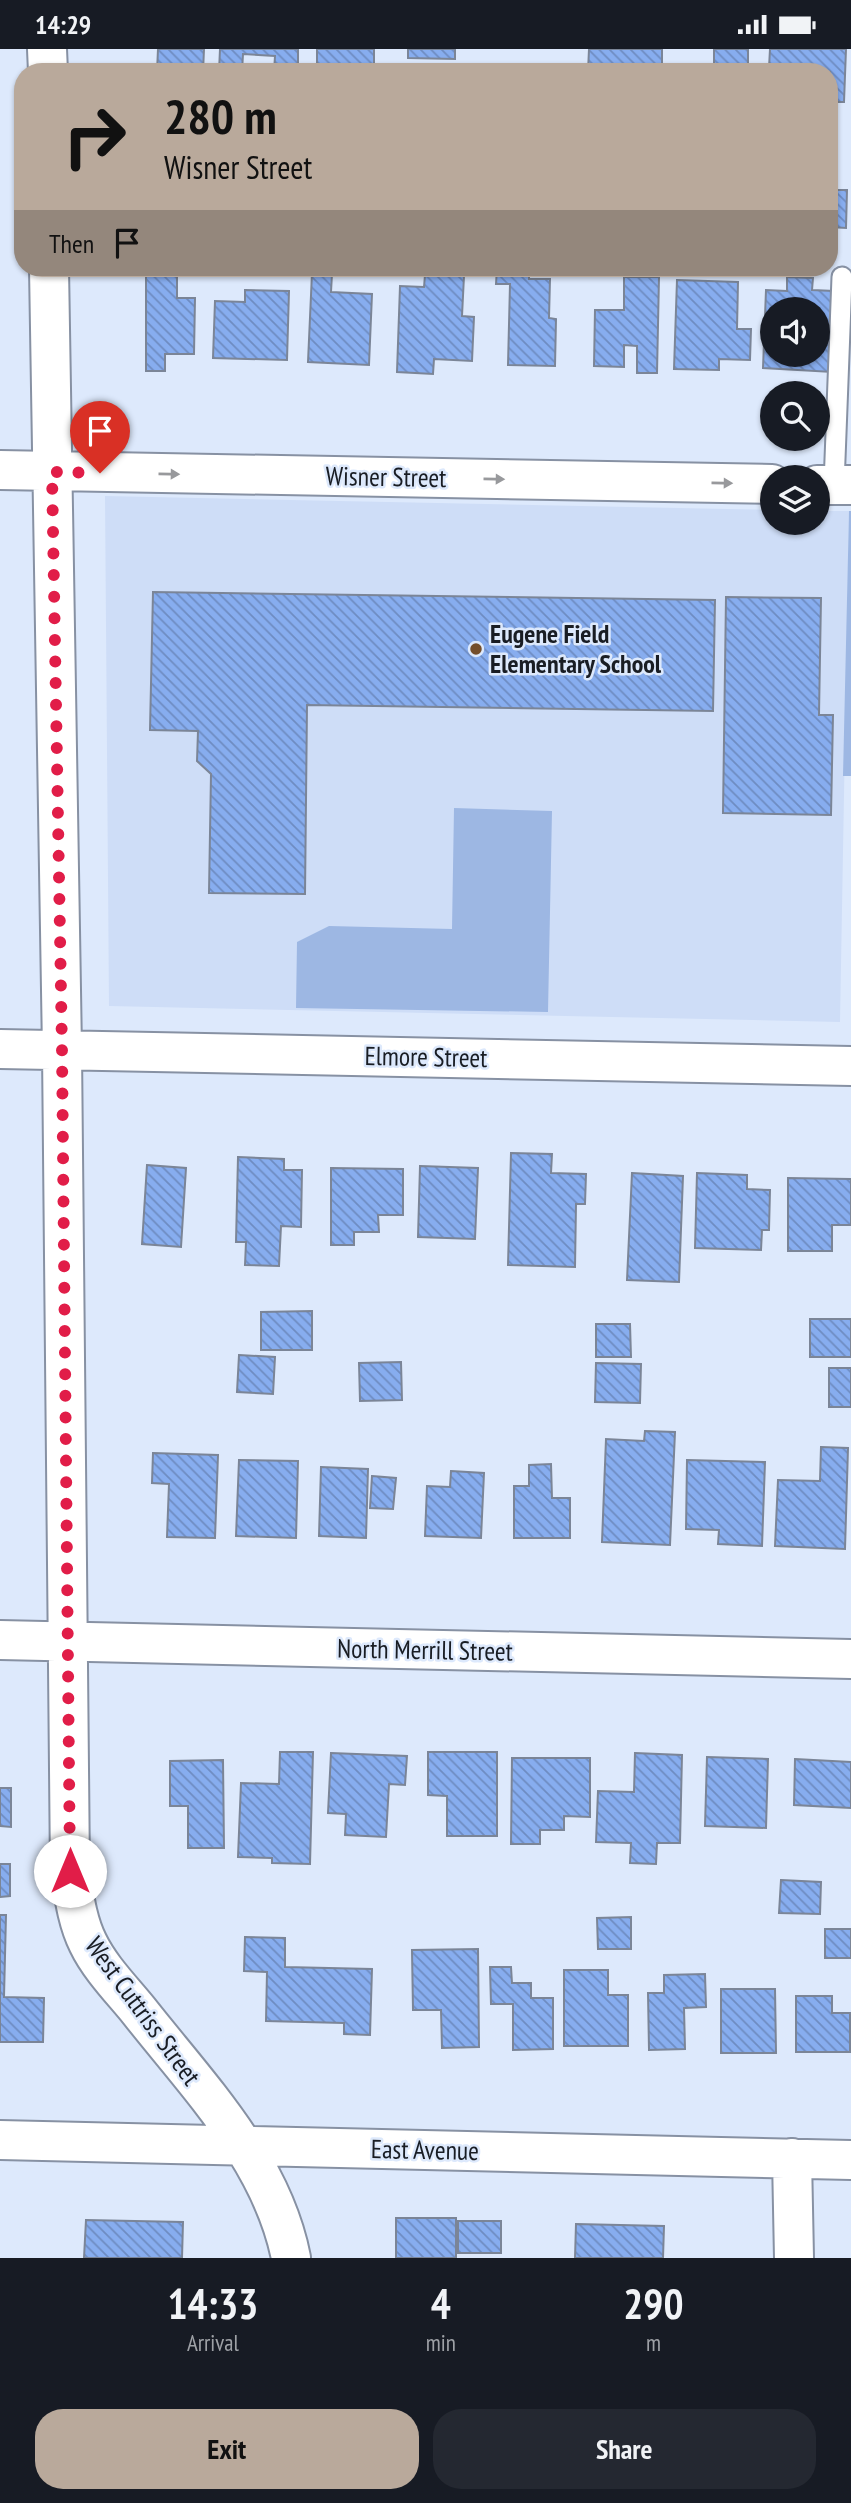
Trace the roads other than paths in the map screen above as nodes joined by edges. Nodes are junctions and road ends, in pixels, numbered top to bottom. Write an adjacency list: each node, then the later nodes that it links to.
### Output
1 (49, 277): 4 (street, West Cuttriss Street)
2 (842, 277): 6 (lane)
3 (0, 470): 4 (street, Wisner Street)
4 (52, 472): 5 (street, Wisner Street, one-way to 5); 8 (street, West Cuttriss Street)
5 (760, 484)
6 (834, 485)
7 (0, 1049): 8 (street, Elmore Street)
8 (62, 1050): 9 (street, Elmore Street); 11 (street, West Cuttriss Street)
9 (851, 1066)
10 (0, 1640): 11 (street, North Merrill Street)
11 (69, 1642): 12 (street, North Merrill Street); 14 (street, West Cuttriss Street)
12 (851, 1659)
13 (0, 2140): 14 (street, East Avenue)
14 (245, 2146): 15 (street, East Avenue); 17 (street, West Cuttriss Street)
15 (792, 2158): 16 (street, East Avenue); 18 (street)
16 (851, 2159)
17 (291, 2258)
18 (794, 2258)

